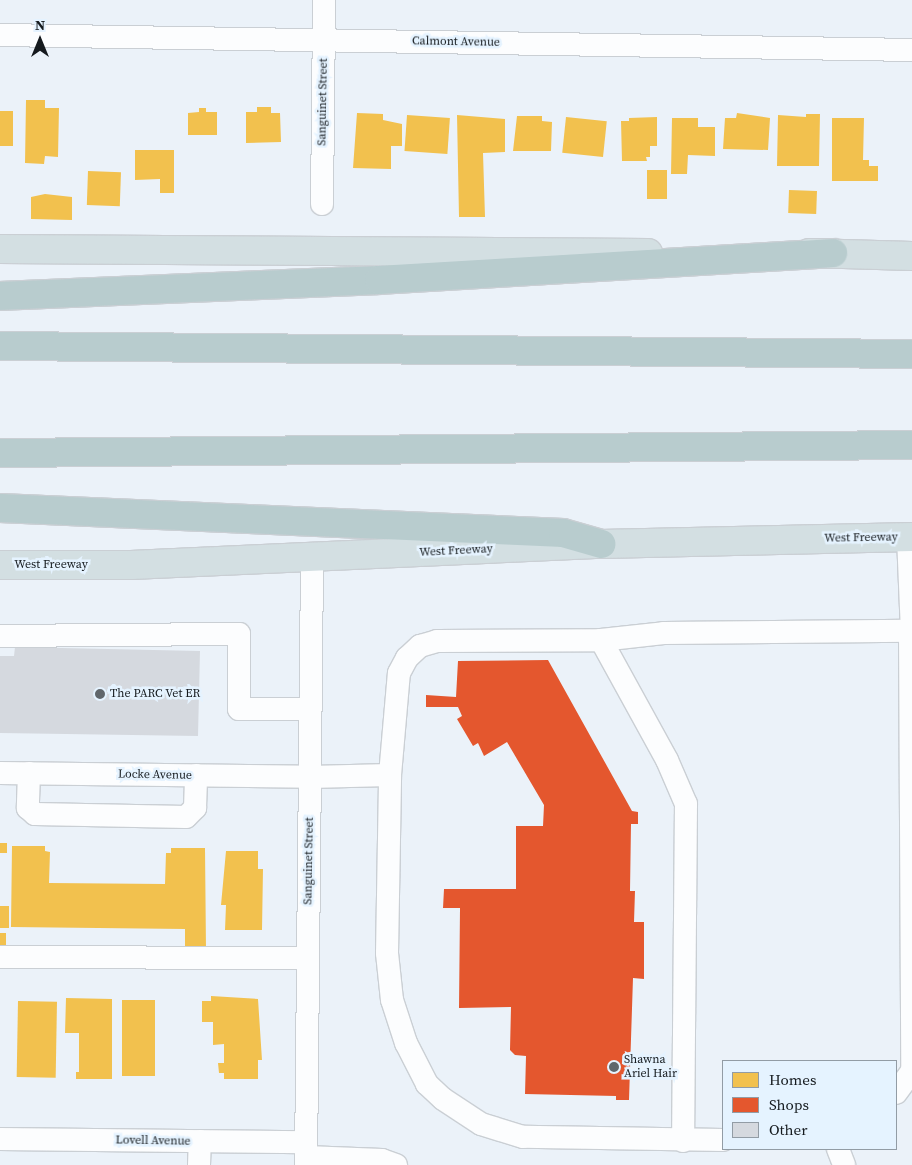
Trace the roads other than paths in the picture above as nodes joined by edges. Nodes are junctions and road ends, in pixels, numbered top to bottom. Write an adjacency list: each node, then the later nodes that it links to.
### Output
1 (324, 0): 3 (street, Sanguinet Street)
2 (0, 35): 3 (street, Calmont Avenue)
3 (324, 39): 4 (street, Calmont Avenue); 5 (street, Sanguinet Street)
4 (912, 50)
5 (322, 204)
6 (0, 249): 7 (main road)
7 (833, 253): 8 (main road); 9 (highway)
8 (912, 256)
9 (0, 296)
10 (0, 346): 11 (highway)
11 (912, 354)
12 (912, 445): 13 (highway)
13 (0, 453)
14 (0, 508): 16 (highway)
15 (910, 537): 16 (main road, West Freeway); 19 (street)
16 (601, 544): 17 (main road, West Freeway)
17 (312, 558): 18 (main road, West Freeway); 22 (street, Sanguinet Street)
18 (0, 565)
19 (911, 631): 21 (street); 23 (street)
20 (0, 636): 22 (street)
21 (601, 640): 27 (street); 36 (street)
22 (310, 708): 28 (street, Sanguinet Street)
23 (911, 769): 31 (street)
24 (0, 773): 25 (street, Locke Avenue)
25 (29, 774): 26 (street, Locke Avenue); 26 (street)
26 (196, 775): 28 (street, Locke Avenue)
27 (390, 775): 28 (street, Locke Avenue); 36 (street)
28 (310, 777): 30 (street, Sanguinet Street)
29 (0, 957): 30 (street)
30 (308, 958): 38 (street, Sanguinet Street)
31 (912, 1071): 32 (street)
32 (897, 1092)
33 (0, 1139): 35 (street, Lovell Avenue)
34 (722, 1140): 36 (street)
35 (200, 1141): 38 (street, Lovell Avenue); 39 (street)
36 (683, 1141)
37 (838, 1150): 41 (street)
38 (306, 1155): 40 (street, Lovell Avenue)
39 (198, 1165)
40 (396, 1165)
41 (844, 1165)

